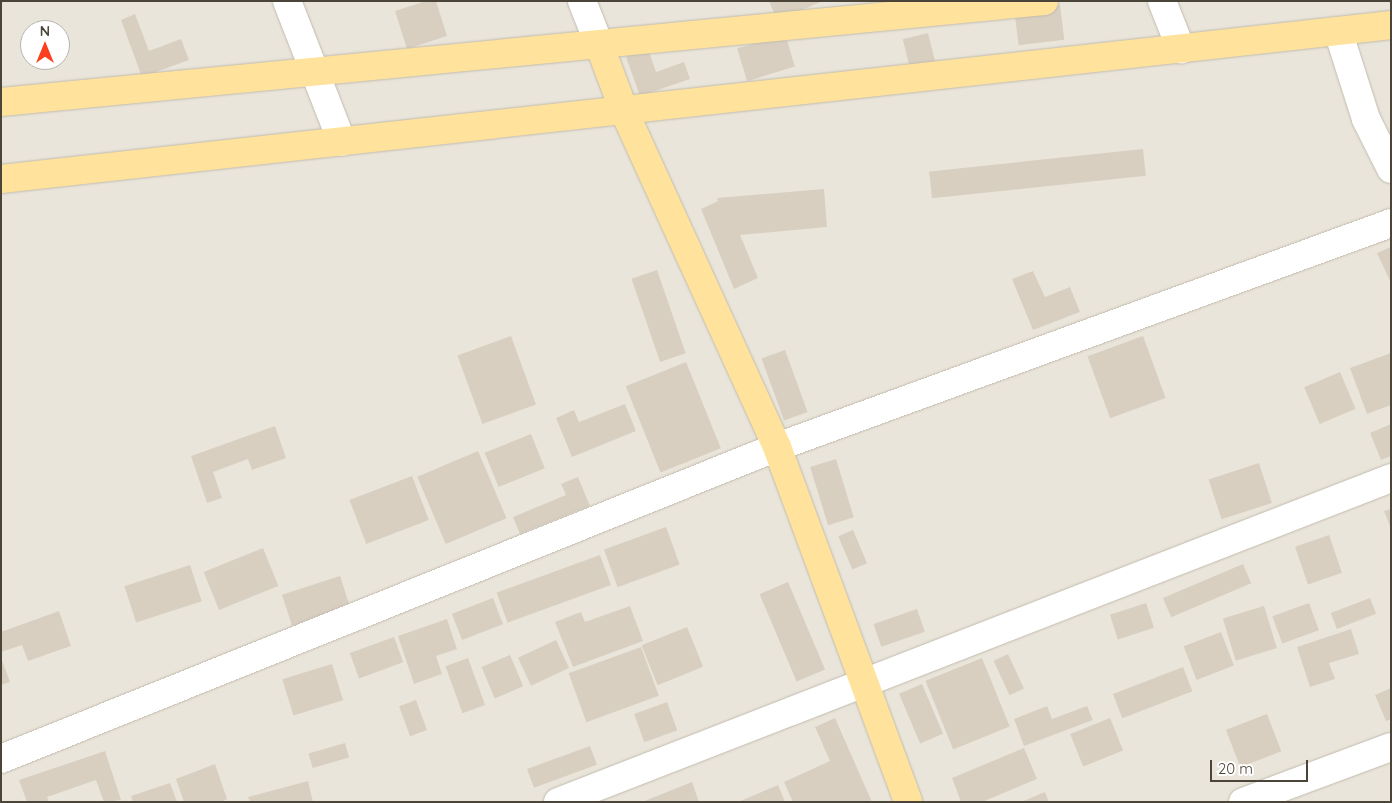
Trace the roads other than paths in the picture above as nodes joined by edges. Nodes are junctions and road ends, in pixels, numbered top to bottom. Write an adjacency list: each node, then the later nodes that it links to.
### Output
1 (287, 1): 9 (street)
2 (582, 1): 7 (street)
3 (1044, 1): 7 (main road)
4 (1162, 1): 8 (street)
5 (1391, 25): 6 (main road)
6 (1338, 31): 8 (main road); 13 (street)
7 (599, 44): 9 (main road); 11 (main road)
8 (1182, 49): 11 (main road)
9 (314, 72): 10 (main road); 12 (street)
10 (1, 102)
11 (624, 110): 12 (main road); 16 (main road)
12 (342, 142): 14 (main road)
13 (1391, 169)
14 (1, 179)
15 (1391, 223): 16 (street)
16 (777, 447): 18 (main road); 20 (street)
17 (1391, 478): 18 (street)
18 (862, 683): 21 (street); 22 (main road)
19 (1391, 747): 23 (street)
20 (1, 758)
21 (558, 802)
22 (908, 802)
23 (1243, 802)

